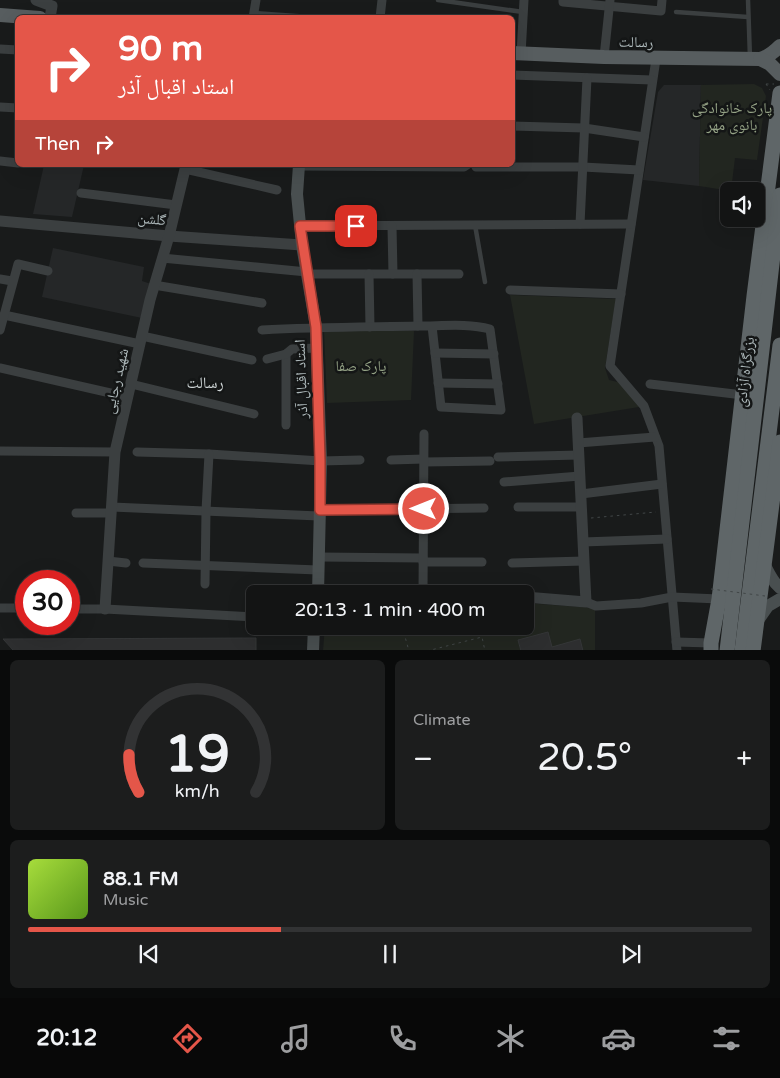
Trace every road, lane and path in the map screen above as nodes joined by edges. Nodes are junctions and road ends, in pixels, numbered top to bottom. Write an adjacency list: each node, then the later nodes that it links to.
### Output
1 (38, 0): 13 (street)
2 (256, 0): 14 (street)
3 (382, 0): 15 (street)
4 (438, 0): 10 (lane)
5 (524, 0): 10 (street)
6 (563, 0): 9 (street)
7 (662, 0): 9 (street)
8 (748, 0): 17 (lane)
9 (609, 3): 22 (street)
10 (524, 12): 21 (street)
11 (676, 12): 17 (lane)
12 (0, 15): 16 (main road)
13 (50, 15)
14 (253, 15)
15 (380, 15)
16 (15, 16)
17 (748, 17): 24 (lane)
18 (780, 46): 24 (main road)
19 (0, 49): 20 (street)
20 (15, 50)
21 (517, 53): 22 (main road, رسالت)
22 (604, 57): 23 (main road, رسالت)
23 (656, 58): 24 (main road, رسالت); 28 (street)
24 (755, 59): 25 (main road)
25 (780, 74)
26 (515, 76): 27 (street)
27 (586, 78): 28 (street); 34 (street)
28 (652, 80): 35 (street)
29 (766, 84): 30 (path)
30 (775, 92): 89 (highway, بزرگراه آزادی)
31 (0, 108): 32 (street)
32 (15, 108)
33 (515, 126): 34 (street)
34 (584, 128): 35 (street); 41 (street)
35 (644, 137): 42 (street)
36 (0, 161): 37 (street)
37 (15, 163)
38 (186, 167): 43 (street); 46 (street, شهید رجایی)
39 (299, 167): 51 (main road, استاد اقبال آذر)
40 (476, 167): 41 (street)
41 (583, 167): 42 (street); 48 (street)
42 (639, 170): 49 (street)
43 (277, 190)
44 (81, 193): 46 (street)
45 (780, 195): 156 (highway, بزرگراه آزادی)
46 (176, 205): 53 (street, شهید رجایی)
47 (0, 221): 53 (street, گلشن)
48 (580, 224): 49 (street); 50 (street)
49 (630, 224): 67 (street)
50 (475, 225): 52 (street); 64 (lane)
51 (300, 226): 52 (street); 54 (main road, استاد اقبال آذر)
52 (392, 226): 59 (street)
53 (169, 236): 54 (street, گلشن); 55 (street, شهید رجایی)
54 (302, 245): 57 (main road, استاد اقبال آذر)
55 (162, 258): 57 (street); 65 (street, شهید رجایی)
56 (48, 271): 63 (street)
57 (307, 273): 58 (street); 72 (main road, استاد اقبال آذر)
58 (369, 274): 59 (street); 73 (street)
59 (393, 274): 60 (street)
60 (417, 274): 61 (street); 70 (street)
61 (459, 274)
62 (0, 279): 63 (street)
63 (12, 280): 69 (street)
64 (485, 282)
65 (154, 285): 68 (street); 76 (street, شهید رجایی)
66 (510, 290): 67 (street)
67 (621, 294): 95 (street)
68 (262, 303)
69 (4, 315): 74 (street); 76 (street)
70 (418, 326): 71 (street); 73 (street)
71 (432, 326): 80 (street); 81 (street)
72 (316, 327): 73 (street); 75 (street); 78 (main road, استاد اقبال آذر)
73 (370, 327)
74 (0, 329)
75 (262, 330)
76 (141, 340): 83 (street); 86 (street, شهید رجایی)
77 (780, 345): 157 (highway, بزرگراه آزادی)
78 (317, 348): 79 (street); 105 (main road, استاد اقبال آذر)
79 (286, 354): 82 (street); 93 (street)
80 (435, 354): 81 (street); 85 (street)
81 (494, 354): 87 (street)
82 (267, 359)
83 (252, 360)
84 (0, 368): 90 (street)
85 (438, 383): 87 (street); 87 (street)
86 (131, 384): 90 (street, شهید رجایی); 91 (street)
87 (498, 384)
88 (650, 384): 89 (street)
89 (743, 395): 136 (highway, بزرگراه آزادی)
90 (128, 397): 99 (street, شهید رجایی)
91 (254, 414)
92 (577, 418): 97 (street)
93 (286, 425)
94 (424, 434): 106 (street)
95 (655, 437): 97 (street); 109 (street)
96 (780, 442): 127 (highway)
97 (578, 443): 102 (street)
98 (0, 451): 99 (street)
99 (115, 452): 114 (street, شهید رجایی)
100 (137, 452): 101 (street)
101 (209, 454): 105 (street); 115 (street)
102 (579, 455): 106 (street); 107 (street)
103 (360, 460): 105 (street)
104 (391, 460): 106 (street)
105 (320, 461): 118 (main road, استاد اقبال آذر)
106 (424, 461): 113 (street)
107 (580, 476): 108 (street); 110 (street)
108 (504, 482)
109 (662, 484): 110 (street); 116 (street)
110 (581, 494): 119 (street)
111 (518, 507): 119 (street)
112 (484, 508): 113 (street)
113 (424, 509): 118 (street); 122 (street)
114 (112, 510): 115 (street); 117 (street); 124 (street, شهید رجایی)
115 (206, 511): 118 (street); 131 (street)
116 (664, 512): 119 (path); 120 (street)
117 (76, 513)
118 (320, 513): 130 (main road, استاد اقبال آذر)
119 (582, 513): 121 (street)
120 (667, 539): 121 (street); 138 (street)
121 (583, 542): 123 (street)
122 (423, 560): 126 (street); 130 (street); 134 (street)
123 (584, 561): 129 (street); 141 (street)
124 (108, 562): 125 (street); 145 (street, شهید رجایی)
125 (126, 562)
126 (482, 562)
127 (764, 562): 135 (main road); 147 (highway)
128 (143, 563): 131 (street)
129 (512, 563)
130 (319, 564): 131 (street); 133 (main road, استاد اقبال آذر)
131 (205, 565): 132 (street)
132 (205, 584)
133 (318, 585)
134 (423, 585)
135 (780, 588)
136 (715, 594): 137 (path, bridge); 138 (street); 151 (highway, بزرگراه آزادی)
137 (765, 596)
138 (672, 597): 141 (street); 150 (street)
139 (534, 598): 141 (street)
140 (780, 599): 147 (main road)
141 (586, 602)
142 (0, 608): 143 (street)
143 (15, 608)
144 (80, 609): 145 (street)
145 (105, 609): 146 (street)
146 (246, 617)
147 (756, 624): 158 (highway)
148 (314, 635): 152 (main road)
149 (404, 635): 153 (path)
150 (676, 646): 151 (street)
151 (711, 647)
152 (313, 650)
153 (408, 650)
154 (427, 650): 155 (path)
155 (484, 650)
156 (727, 650)
157 (742, 650)
158 (753, 650)

